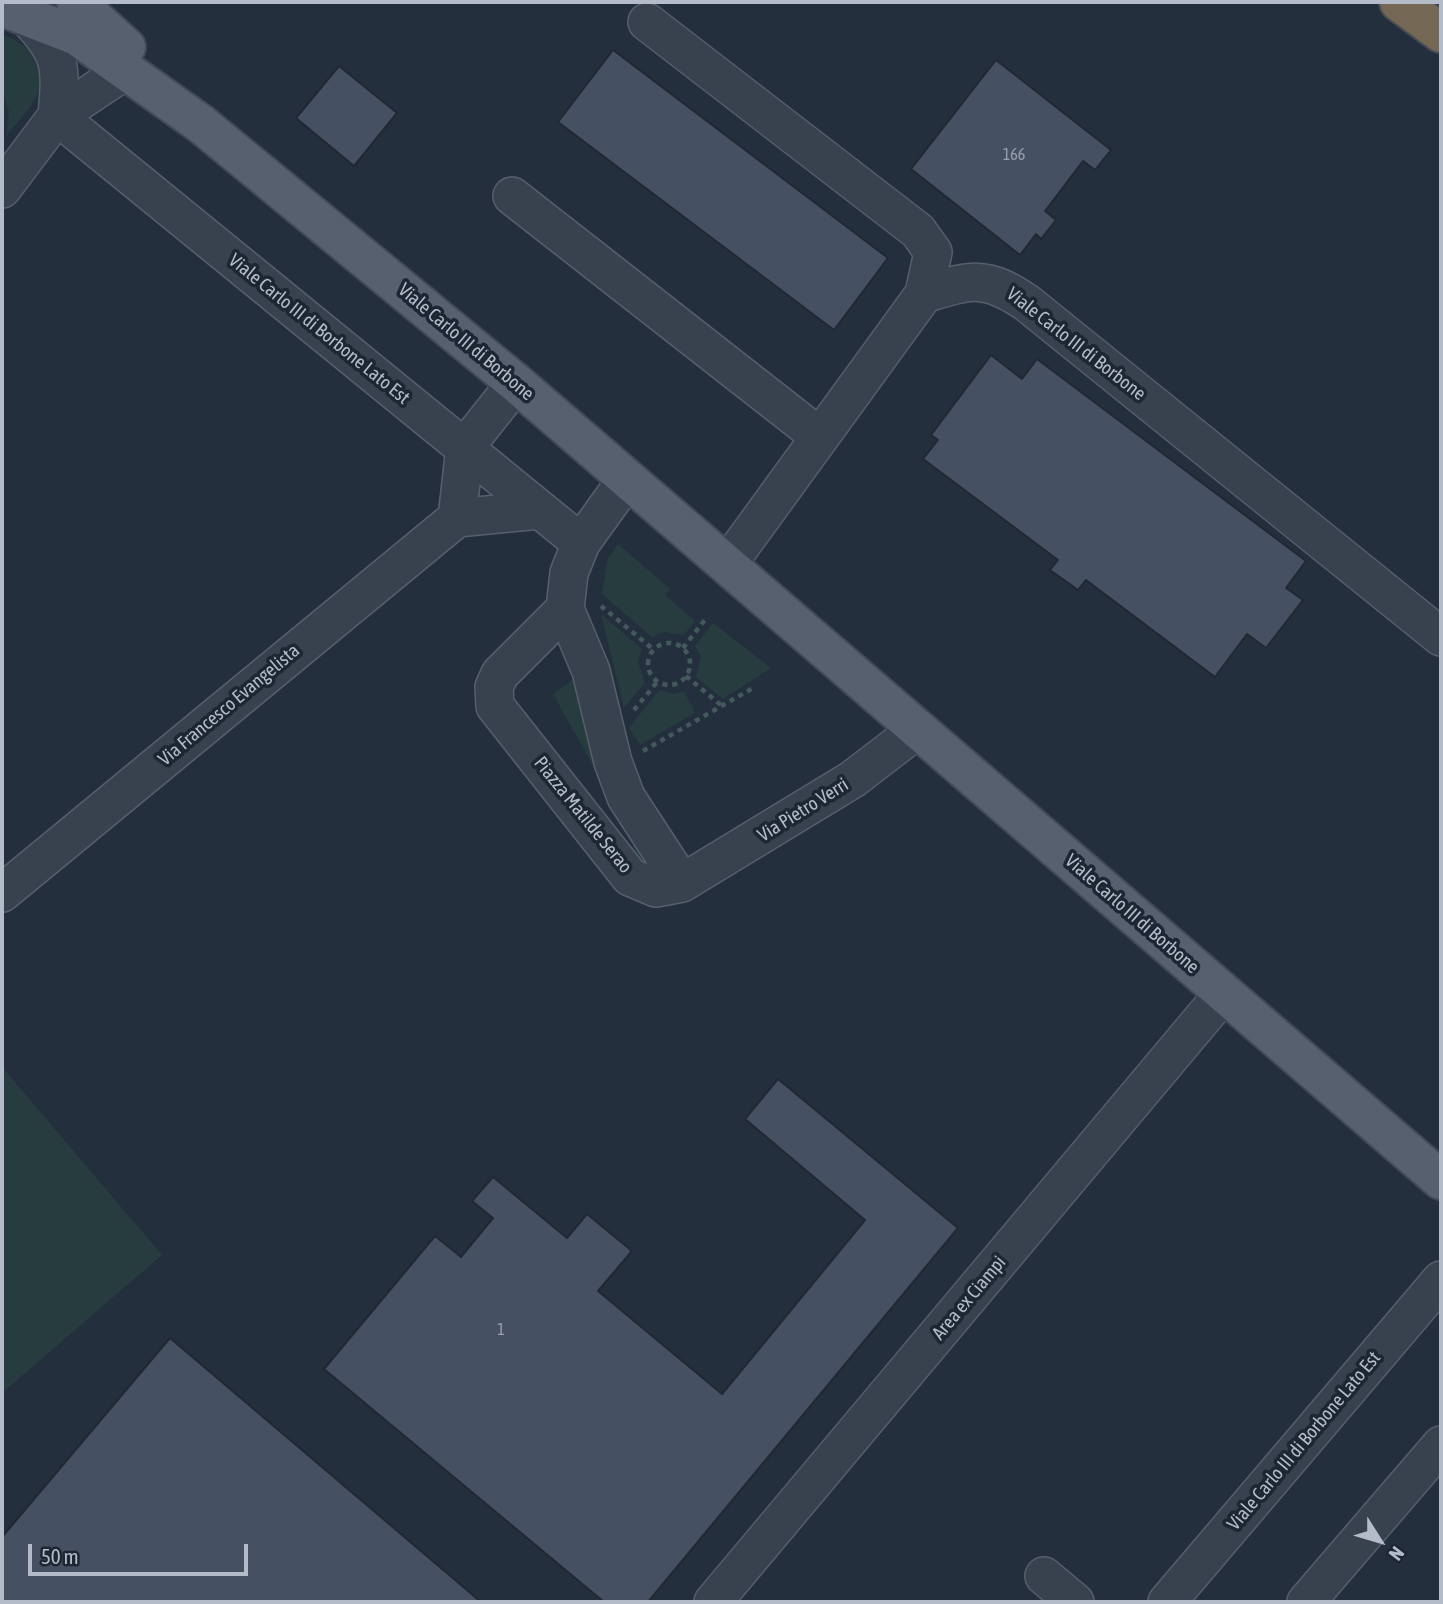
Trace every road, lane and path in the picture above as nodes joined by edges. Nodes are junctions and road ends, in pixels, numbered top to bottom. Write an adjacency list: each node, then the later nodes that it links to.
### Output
1 (76, 2): 9 (main road, Viale Carlo III di Borbone)
2 (1399, 2): 5 (highway); 6 (street)
3 (13, 11): 7 (main road, Viale Carlo III di Borbone); 8 (street)
4 (647, 22): 12 (street)
5 (1441, 33)
6 (1441, 45)
7 (126, 70): 8 (street); 9 (main road, Viale Carlo III di Borbone)
8 (57, 116): 10 (street); 15 (street, Viale Carlo III di Borbone Lato Est)
9 (201, 124): 13 (main road, Viale Carlo III di Borbone)
10 (2, 189)
11 (512, 196): 14 (street)
12 (924, 294): 14 (street); 23 (street, Viale Carlo III di Borbone)
13 (516, 383): 15 (street); 16 (main road, Viale Carlo III di Borbone)
14 (820, 437): 20 (street)
15 (465, 447): 17 (street, Viale Carlo III di Borbone Lato Est); 18 (street)
16 (627, 479): 19 (street, Piazza Matilde Serao); 20 (main road, Viale Carlo III di Borbone)
17 (539, 510): 18 (street); 19 (street, Viale Carlo III di Borbone Lato Est)
18 (457, 518): 32 (street, Via Francesco Evangelista)
19 (581, 543): 21 (street, Piazza Matilde Serao)
20 (727, 565): 29 (main road, Viale Carlo III di Borbone)
21 (567, 594): 25 (path); 30 (street, Piazza Matilde Serao); 31 (street, Piazza Matilde Serao)
22 (707, 617): 24 (path)
23 (1441, 638)
24 (683, 649): 25 (path); 26 (path)
25 (654, 650): 26 (path)
26 (686, 676): 28 (path)
27 (752, 688): 28 (path)
28 (722, 706): 30 (path)
29 (918, 729): 31 (street, Via Pietro Verri); 33 (main road, Viale Carlo III di Borbone)
30 (615, 768): 31 (street, Piazza Matilde Serao)
31 (682, 883)
32 (2, 893)
33 (1224, 993): 34 (main road, Viale Carlo III di Borbone); 37 (street, Area ex Ciampi)
34 (1441, 1180)
35 (1441, 1280): 38 (street, Viale Carlo III di Borbone Lato Est)
36 (1441, 1445): 39 (street)
37 (713, 1602)
38 (1167, 1602)
39 (1307, 1602)

